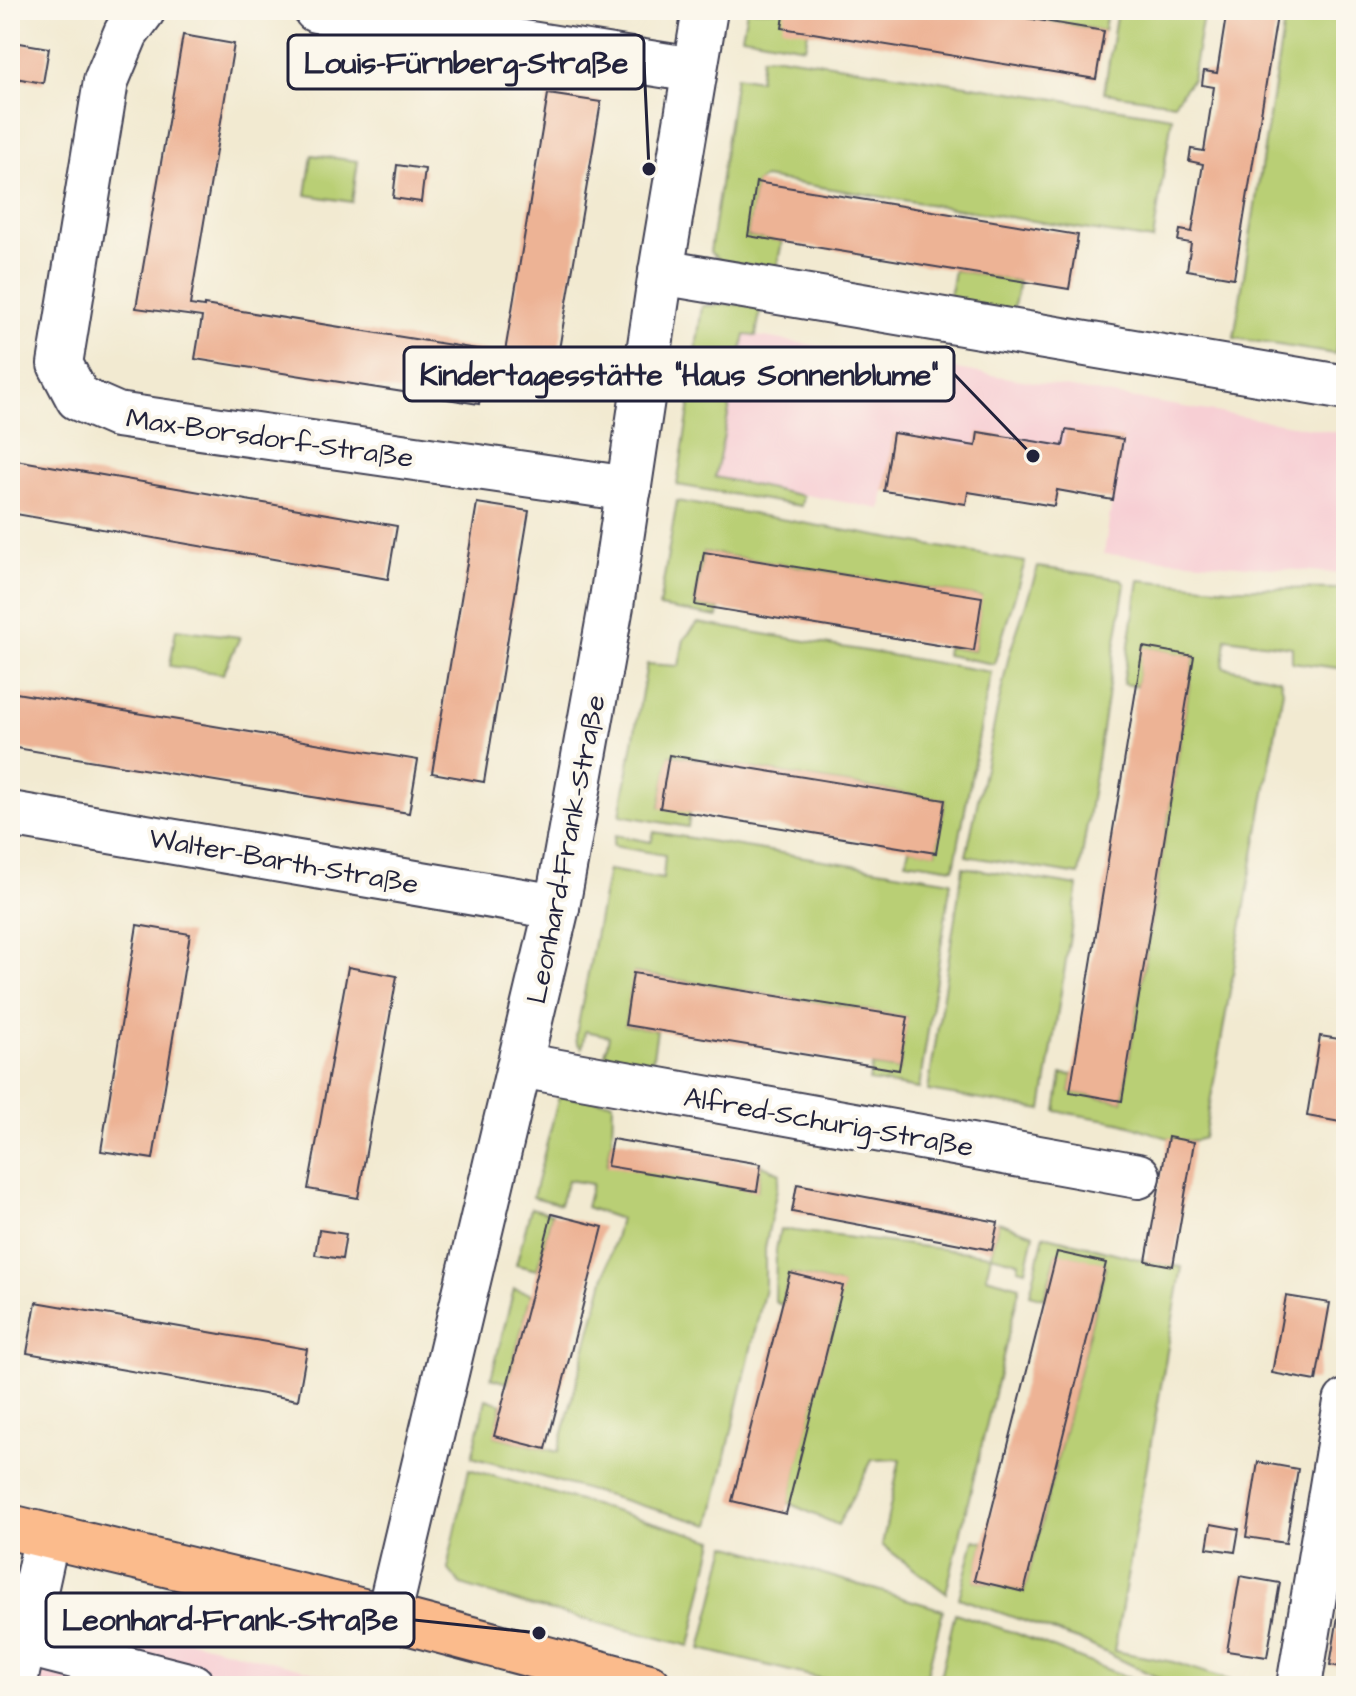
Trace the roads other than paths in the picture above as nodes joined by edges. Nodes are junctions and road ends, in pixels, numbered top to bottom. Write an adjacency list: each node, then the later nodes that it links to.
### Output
1 (143, 10): 7 (street, Max-Borsdorf-Straße)
2 (316, 10): 4 (street)
3 (705, 10): 4 (street, Leonhard-Frank-Straße)
4 (694, 70): 5 (street, Leonhard-Frank-Straße)
5 (661, 272): 6 (street); 7 (street, Leonhard-Frank-Straße)
6 (1346, 388)
7 (629, 489): 9 (street, Leonhard-Frank-Straße)
8 (10, 814): 9 (street, Walter-Barth-Straße)
9 (557, 907): 10 (street, Leonhard-Frank-Straße)
10 (520, 1065): 11 (street, Alfred-Schurig-Straße); 14 (street, Leonhard-Frank-Straße)
11 (1138, 1176)
12 (1346, 1402): 19 (street)
13 (29, 1531): 14 (main road); 15 (street)
14 (388, 1617): 18 (main road)
15 (23, 1643): 16 (street); 17 (street)
16 (14, 1686)
17 (192, 1686)
18 (649, 1686)
19 (1299, 1686)

